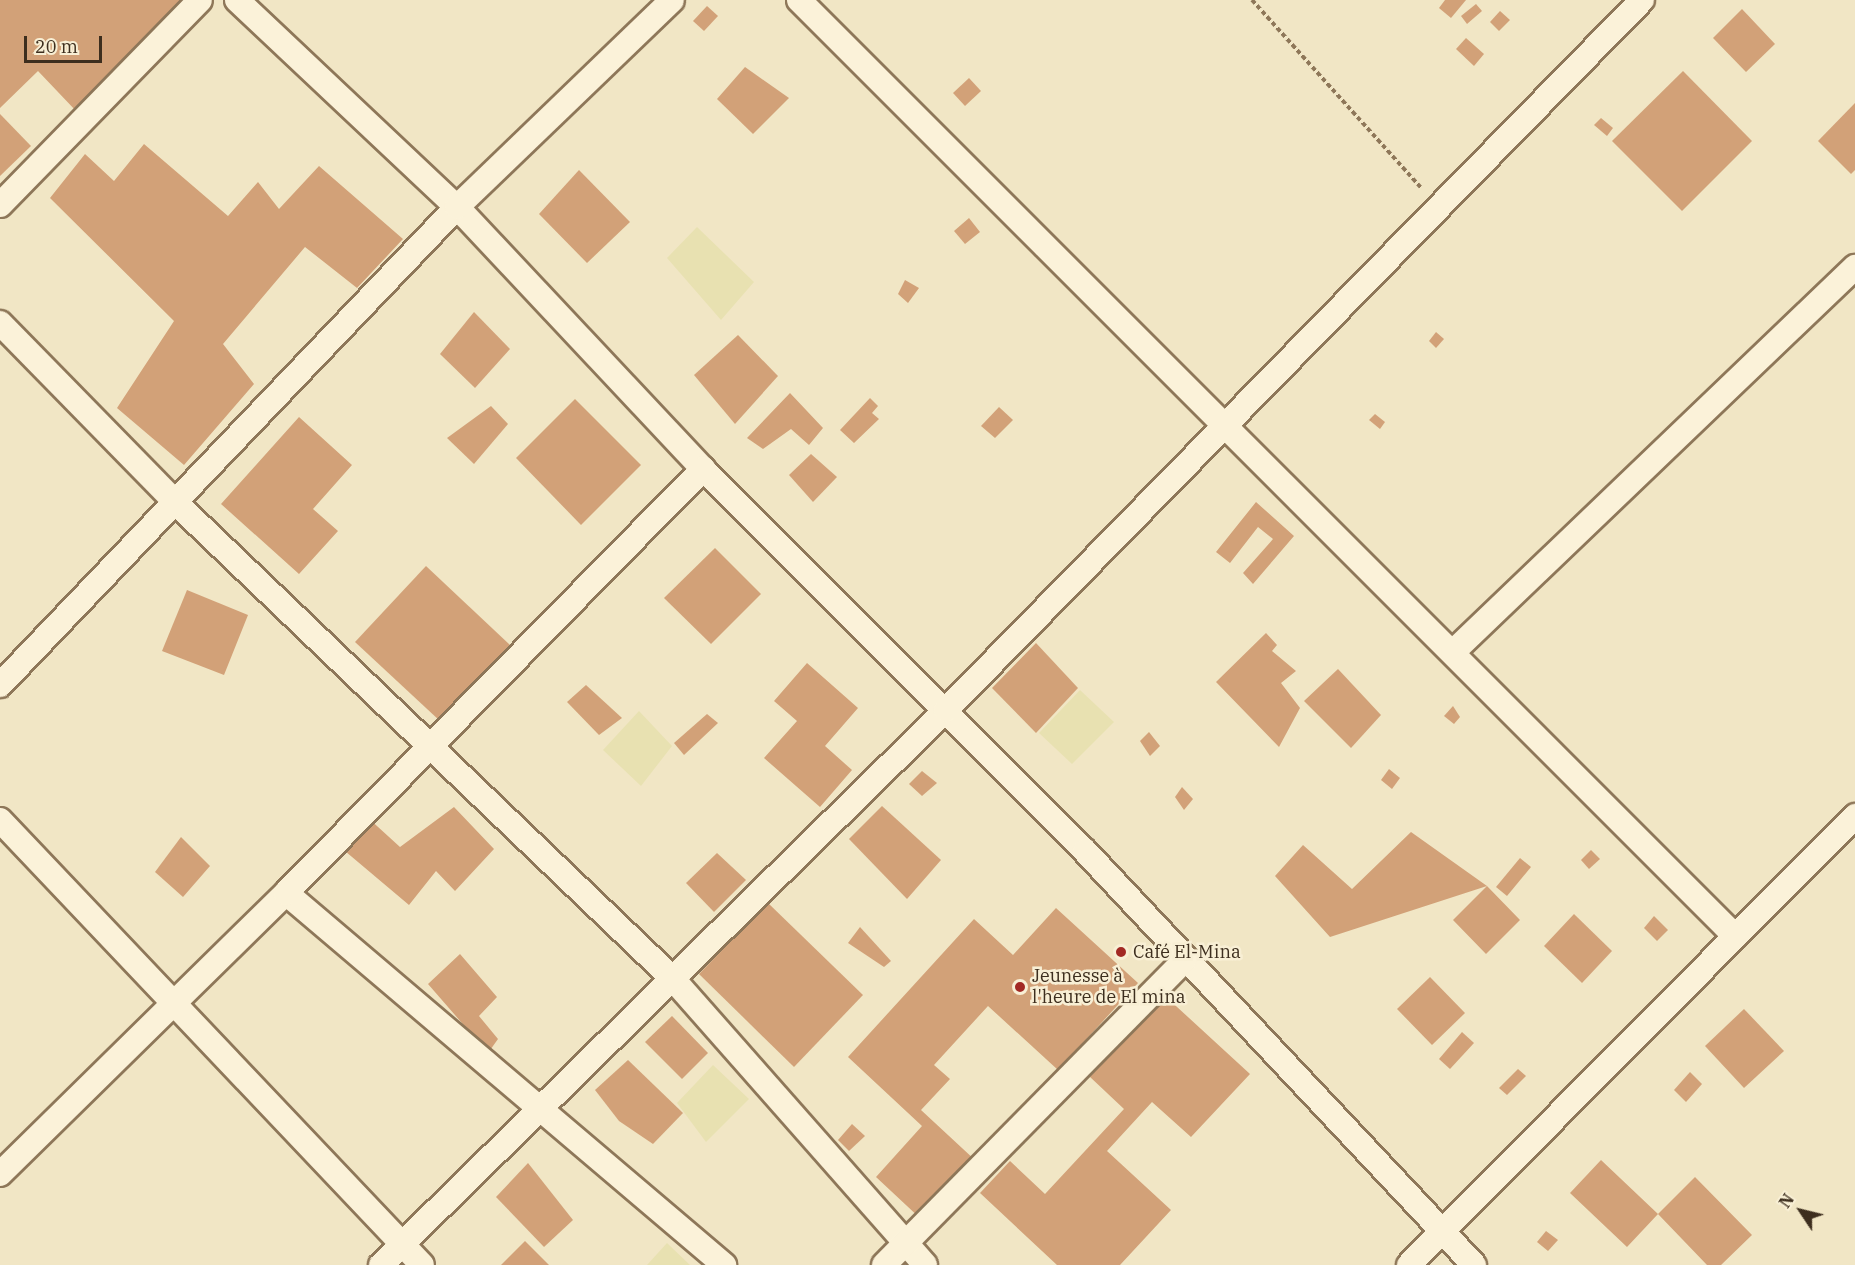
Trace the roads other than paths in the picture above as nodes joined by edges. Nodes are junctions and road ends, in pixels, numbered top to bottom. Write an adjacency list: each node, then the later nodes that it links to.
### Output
1 (200, 0): 6 (street)
2 (237, 0): 7 (street)
3 (672, 0): 7 (street)
4 (799, 0): 10 (street)
5 (1642, 0): 10 (street)
6 (0, 205)
7 (457, 207): 11 (street); 12 (street)
8 (1855, 267): 13 (street)
9 (0, 323): 12 (street)
10 (1226, 423): 13 (street); 15 (street)
11 (703, 469): 15 (street); 16 (street)
12 (176, 503): 14 (street); 16 (street)
13 (1453, 652): 20 (street)
14 (0, 685)
15 (946, 710): 21 (street); 22 (street)
16 (431, 746): 19 (street); 22 (street)
17 (1855, 816): 20 (street)
18 (0, 820): 23 (street)
19 (286, 893): 23 (street); 24 (street)
20 (1735, 936): 26 (street)
21 (1184, 961): 26 (street); 27 (street)
22 (673, 979): 24 (street); 27 (street)
23 (176, 1000): 25 (street); 28 (street)
24 (542, 1107): 28 (street); 31 (street)
25 (0, 1174)
26 (1440, 1233): 34 (street); 35 (street)
27 (905, 1244): 32 (street); 33 (street)
28 (401, 1245): 29 (street); 30 (street)
29 (381, 1265)
30 (422, 1265)
31 (724, 1265)
32 (884, 1265)
33 (925, 1265)
34 (1409, 1265)
35 (1474, 1265)

